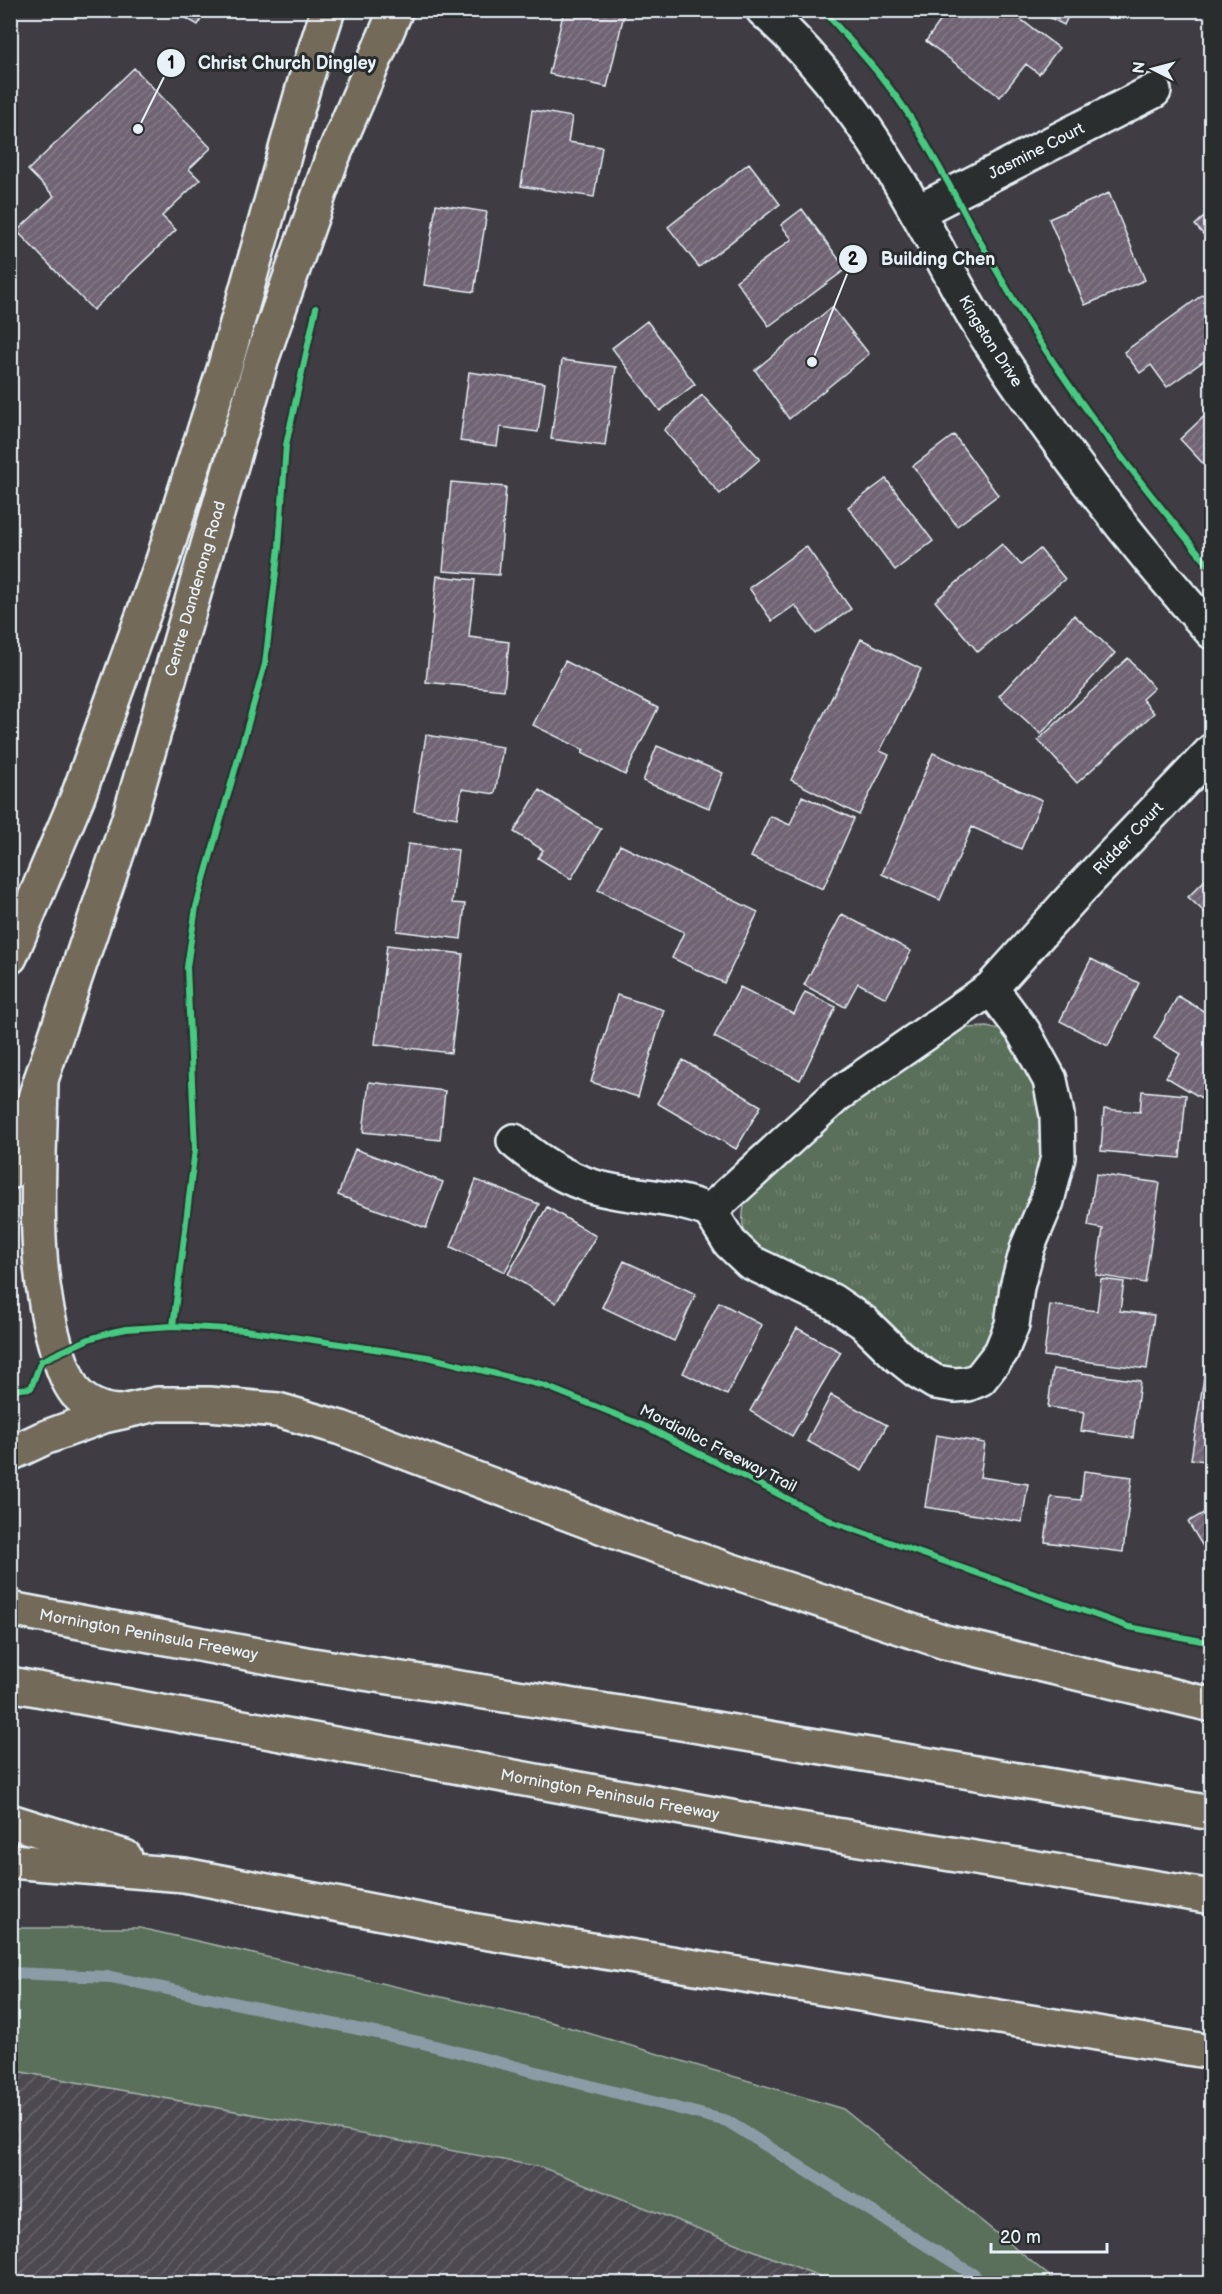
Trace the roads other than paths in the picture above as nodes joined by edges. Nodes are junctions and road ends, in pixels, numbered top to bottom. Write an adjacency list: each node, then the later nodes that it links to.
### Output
1 (328, 10): 8 (main road)
2 (396, 10): 10 (main road, Centre Dandenong Road)
3 (763, 10): 5 (street, Kingston Drive)
4 (1154, 92): 5 (street, Jasmine Court)
5 (917, 212): 6 (street, Kingston Drive)
6 (1212, 632)
7 (1212, 751): 9 (street, Ridder Court)
8 (10, 957)
9 (992, 988): 13 (street, Ridder Court); 13 (street)
10 (42, 1080): 12 (main road, Centre Dandenong Road); 14 (main road)
11 (514, 1142): 13 (street)
12 (10, 1172)
13 (710, 1211)
14 (121, 1412): 15 (main road); 18 (main road)
15 (10, 1454)
16 (10, 1609): 19 (main road, Mornington Peninsula Freeway)
17 (10, 1684): 23 (main road, Mornington Peninsula Freeway)
18 (1212, 1705)
19 (1212, 1814)
20 (10, 1821): 22 (main road)
21 (10, 1861): 22 (main road)
22 (183, 1875): 24 (main road)
23 (1212, 1897)
24 (1212, 2052)

